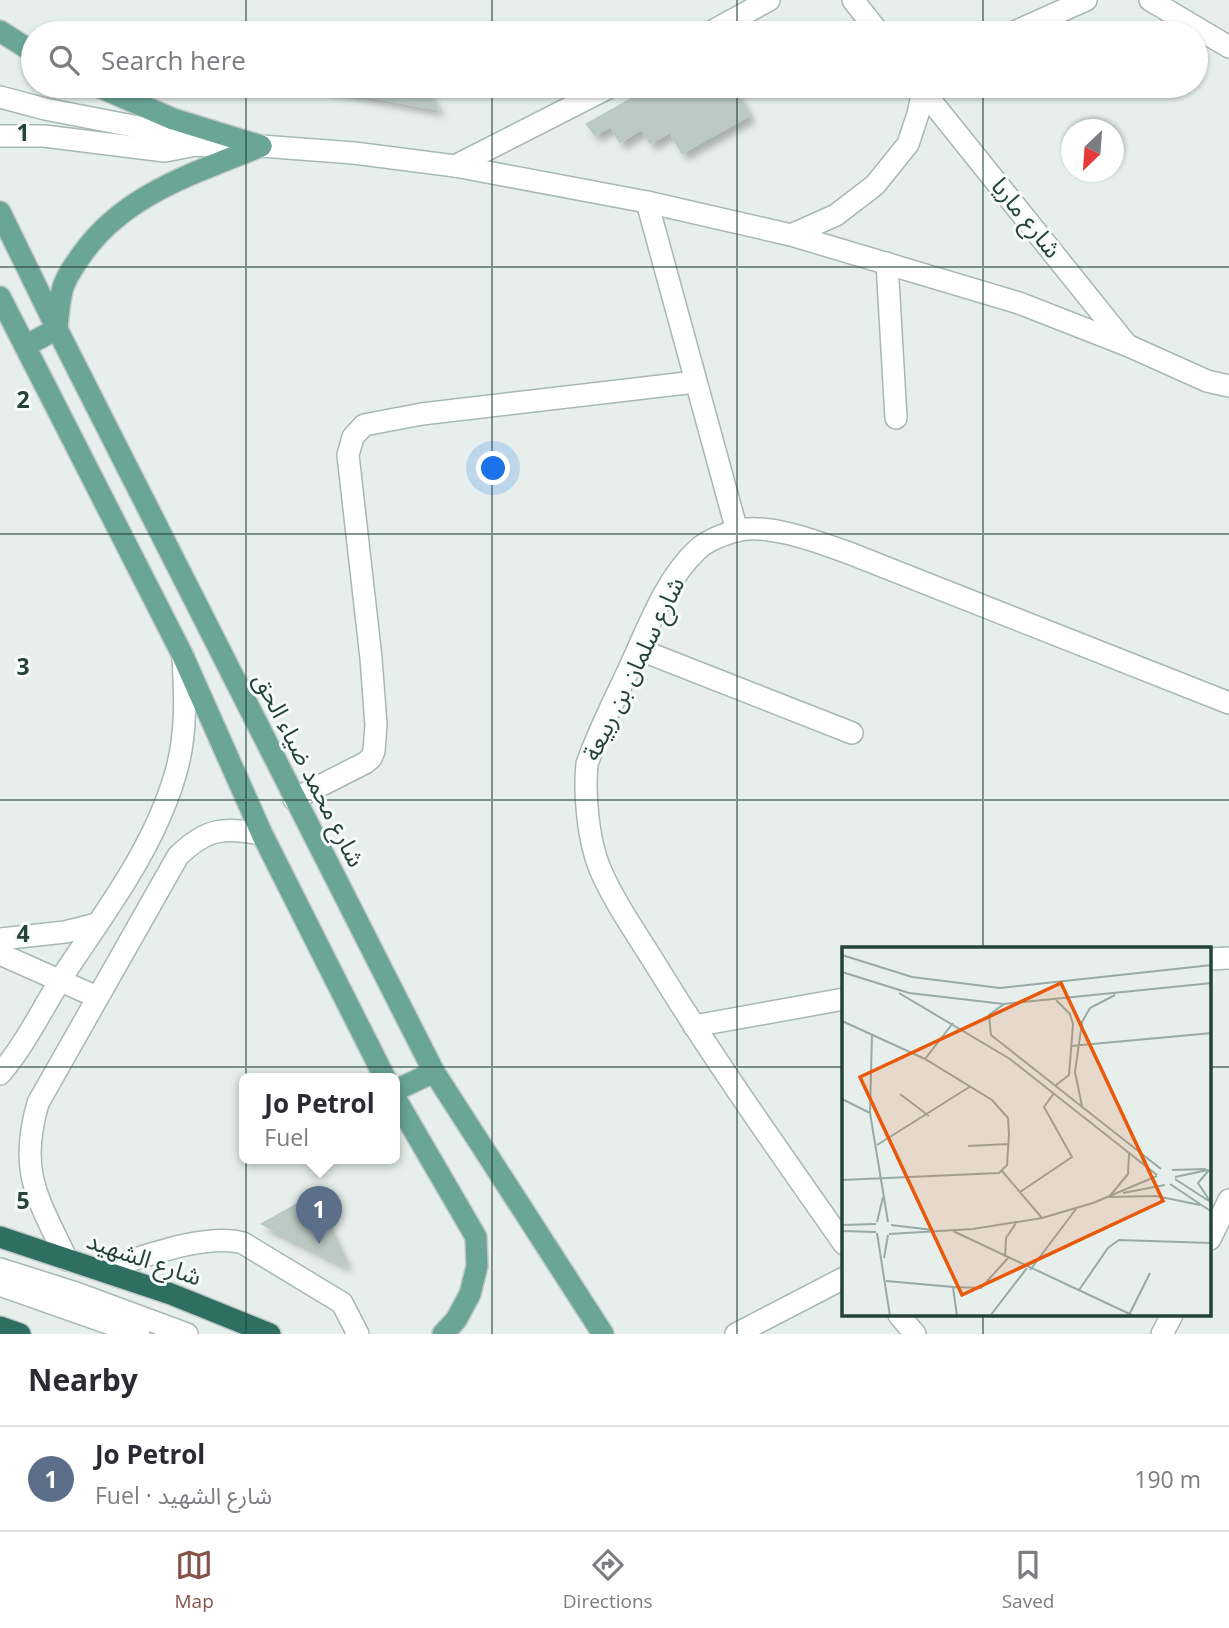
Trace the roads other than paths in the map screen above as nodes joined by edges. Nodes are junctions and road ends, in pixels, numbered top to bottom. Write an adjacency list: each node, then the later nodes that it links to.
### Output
1 (769, 0): 5 (street)
2 (853, 0): 6 (street)
3 (1086, 0): 7 (street)
4 (1150, 0): 8 (street)
5 (731, 21)
6 (870, 21)
7 (1039, 21)
8 (1185, 21)
9 (0, 32): 11 (main road)
10 (1208, 35): 12 (street)
11 (21, 45)
12 (1229, 47)
13 (0, 97): 19 (street)
14 (125, 98): 20 (main road)
15 (588, 98): 21 (street)
16 (920, 98): 24 (street, شارع ماريا)
17 (929, 98): 29 (street, شارع ماريا)
18 (0, 136): 19 (street)
19 (196, 145): 20 (street)
20 (261, 146): 21 (street); 27 (main road)
21 (455, 166): 22 (street)
22 (647, 202): 24 (street); 31 (street)
23 (0, 212): 27 (main road, شارع محمد ضياء الحق)
24 (791, 236): 25 (street)
25 (887, 263): 29 (street); 34 (street)
26 (0, 297): 28 (main road)
27 (57, 329): 28 (main road); 40 (main road, شارع محمد ضياء الحق)
28 (26, 346): 37 (main road)
29 (1129, 346): 30 (street)
30 (1207, 381): 32 (street); 33 (street)
31 (695, 382): 35 (street); 40 (street)
32 (1229, 386)
33 (1229, 400)
34 (896, 418)
35 (737, 531): 36 (street, شارع سلمان بن ربيعة); 38 (street, شارع سلمان بن ربيعة)
36 (638, 649): 39 (street); 48 (street, شارع سلمان بن ربيعة)
37 (183, 654): 41 (main road); 42 (street)
38 (1229, 703)
39 (852, 733)
40 (294, 799): 49 (main road, شارع محمد ضياء الحق)
41 (262, 834): 46 (street); 50 (main road)
42 (97, 924): 43 (street); 45 (street)
43 (0, 939)
44 (0, 954): 45 (street)
45 (60, 981): 46 (street); 51 (street)
46 (97, 997): 58 (street)
47 (842, 999): 48 (street)
48 (694, 1026): 57 (street, شارع سلمان بن ربيعة)
49 (433, 1072): 52 (main road); 70 (main road, شارع محمد ضياء الحق)
50 (382, 1073)
51 (0, 1074)
52 (400, 1088)
53 (400, 1106): 69 (main road)
54 (1229, 1200): 55 (street)
55 (1212, 1235)
56 (0, 1237): 58 (highway, شارع الشهيد)
57 (842, 1241)
58 (67, 1260): 60 (highway, شارع الشهيد)
59 (0, 1269): 66 (street)
60 (100, 1270): 67 (highway, شارع الشهيد); 68 (street)
61 (842, 1279): 71 (street)
62 (0, 1285): 65 (street)
63 (900, 1316): 72 (street)
64 (1171, 1316): 73 (street)
65 (139, 1334)
66 (187, 1334)
67 (270, 1334)
68 (358, 1334)
69 (443, 1334)
70 (603, 1334)
71 (736, 1334)
72 (915, 1334)
73 (1162, 1334)

